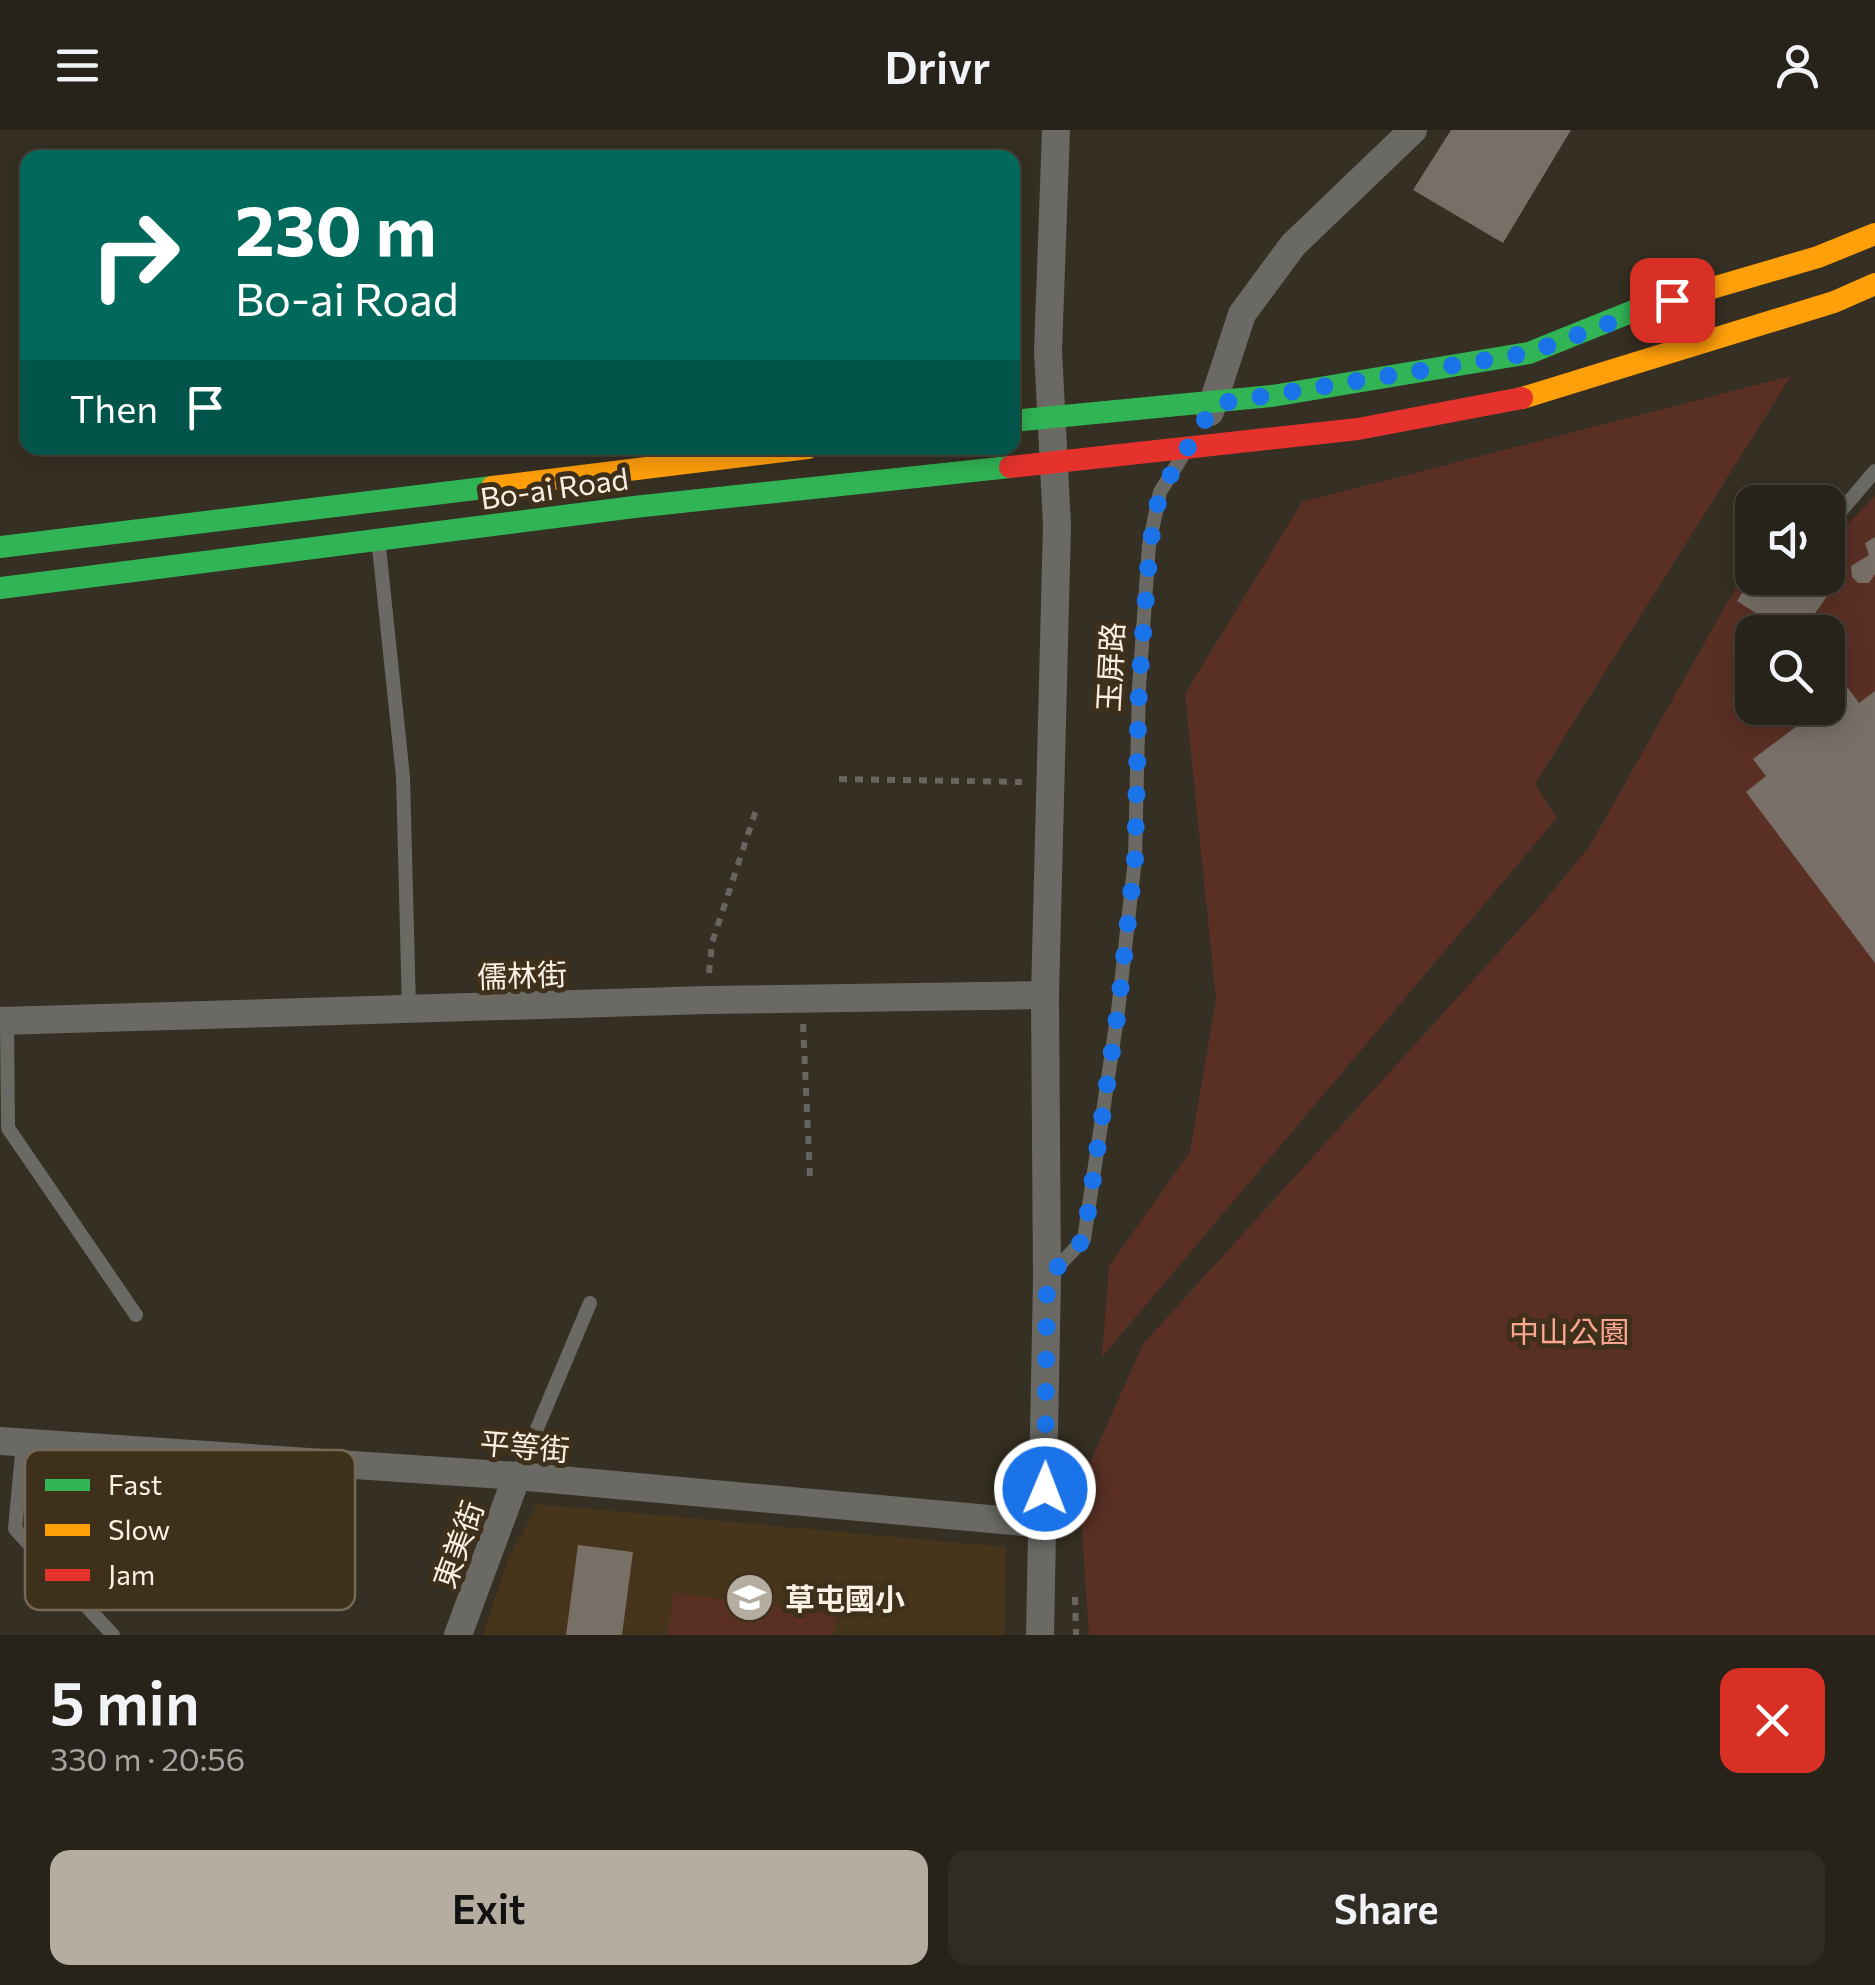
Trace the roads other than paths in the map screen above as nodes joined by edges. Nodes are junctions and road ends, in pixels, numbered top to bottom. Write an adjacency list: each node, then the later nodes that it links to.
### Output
1 (1056, 130): 6 (street, 玉屏路)
2 (1414, 130): 5 (street, 玉屏路)
3 (1875, 234): 5 (main road)
4 (1875, 284): 8 (main road, Bo-ai Road)
5 (1215, 404): 6 (main road); 8 (street, 玉屏路)
6 (1053, 416): 7 (main road); 10 (street, 玉屏路)
7 (1020, 420)
8 (1188, 448): 10 (main road, Bo-ai Road); 20 (lane, 玉屏路)
9 (754, 455): 12 (main road, Bo-ai Road)
10 (1054, 461): 14 (main road, Bo-ai Road); 17 (street, 玉屏路)
11 (1875, 471): 13 (lane)
12 (378, 504): 14 (lane); 15 (main road, Bo-ai Road)
13 (1845, 506)
14 (379, 541): 16 (main road, Bo-ai Road); 18 (lane)
15 (0, 547)
16 (0, 588)
17 (1045, 995): 18 (street, 儒林街); 20 (street, 玉屏路)
18 (409, 1010): 19 (street, 儒林街)
19 (4, 1021): 22 (lane)
20 (1047, 1278): 27 (street, 玉屏路)
21 (590, 1302): 26 (lane)
22 (136, 1315)
23 (12, 1442): 24 (street, 平等街); 28 (lane)
24 (131, 1450)
25 (355, 1465): 26 (street, 平等街)
26 (516, 1476): 27 (street, 平等街); 31 (street, 東美街)
27 (1045, 1524): 32 (street, 玉屏路)
28 (25, 1540)
29 (90, 1610): 30 (lane)
30 (113, 1635)
31 (458, 1635)
32 (1040, 1635)

